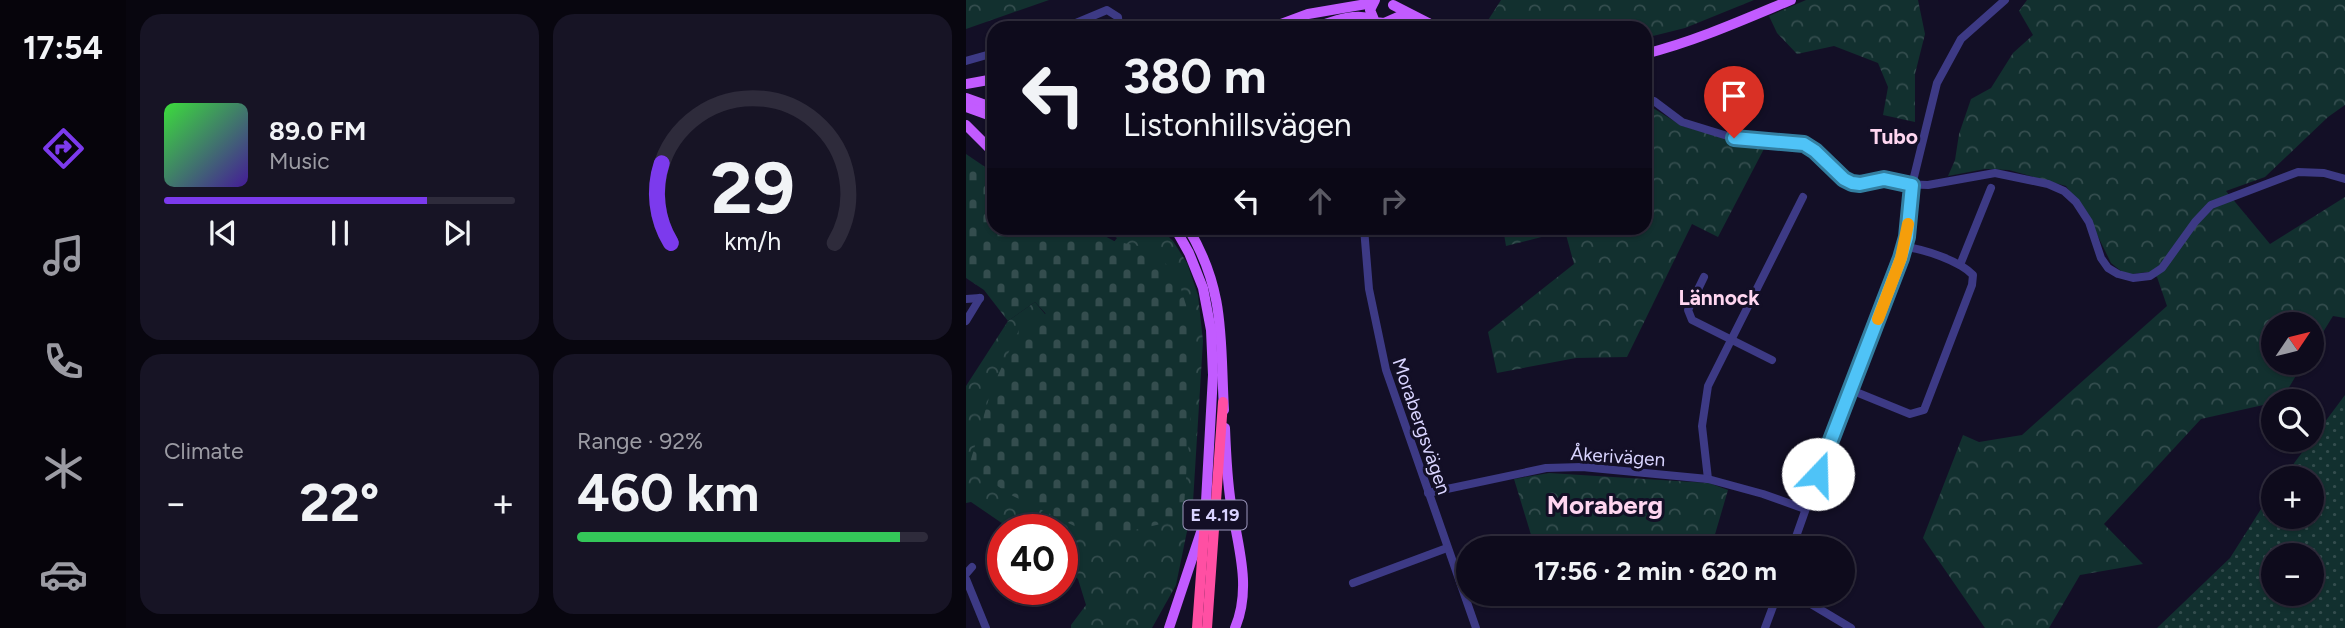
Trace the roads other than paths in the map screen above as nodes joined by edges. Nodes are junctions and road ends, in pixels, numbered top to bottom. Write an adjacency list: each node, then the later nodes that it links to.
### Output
1 (1791, 0): 15 (main road)
2 (2005, 0): 28 (street)
3 (1374, 2): 7 (main road); 10 (main road)
4 (1391, 2): 11 (main road); 14 (main road)
5 (1081, 21): 6 (street)
6 (1118, 21)
7 (1288, 21)
8 (1337, 21): 9 (main road)
9 (1376, 21)
10 (1379, 21)
11 (1384, 21)
12 (1386, 21): 13 (main road)
13 (1416, 21)
14 (1424, 21)
15 (1652, 52)
16 (987, 54): 17 (street)
17 (966, 61)
18 (987, 80): 19 (main road)
19 (966, 85)
20 (966, 98): 22 (main road)
21 (1652, 100): 28 (street)
22 (987, 106)
23 (966, 107): 24 (main road)
24 (987, 114)
25 (966, 125): 26 (main road)
26 (987, 146)
27 (2345, 179): 28 (street)
28 (1912, 185): 34 (street)
29 (1991, 188): 35 (street)
30 (1803, 197): 39 (street)
31 (1179, 235): 46 (main road, E 4.19)
32 (1192, 235): 42 (main road, E 4.19)
33 (1364, 235): 44 (street, Morabergsvägen)
34 (1905, 247): 35 (street); 41 (street)
35 (1960, 265): 41 (street)
36 (1704, 278): 39 (street)
37 (966, 299): 38 (street)
38 (966, 320)
39 (1730, 340): 40 (street); 43 (street)
40 (1772, 360)
41 (1851, 390): 45 (street)
42 (1223, 402): 57 (highway, E 4.19); 58 (main road)
43 (1708, 479): 44 (street, Åkerivägen); 45 (street, Åkerivägen)
44 (1428, 493): 48 (street, Morabergsvägen)
45 (1805, 509): 47 (street)
46 (1205, 520): 55 (main road); 56 (highway, E 4.19)
47 (1796, 536)
48 (1447, 548): 50 (street); 59 (street, Morabergsvägen)
49 (968, 573): 51 (street)
50 (1353, 583)
51 (968, 595): 54 (street)
52 (1774, 606): 60 (street)
53 (1814, 606): 61 (street)
54 (986, 628)
55 (1169, 628)
56 (1197, 628)
57 (1208, 628)
58 (1235, 628)
59 (1476, 628)
60 (1765, 628)
61 (1851, 628)

